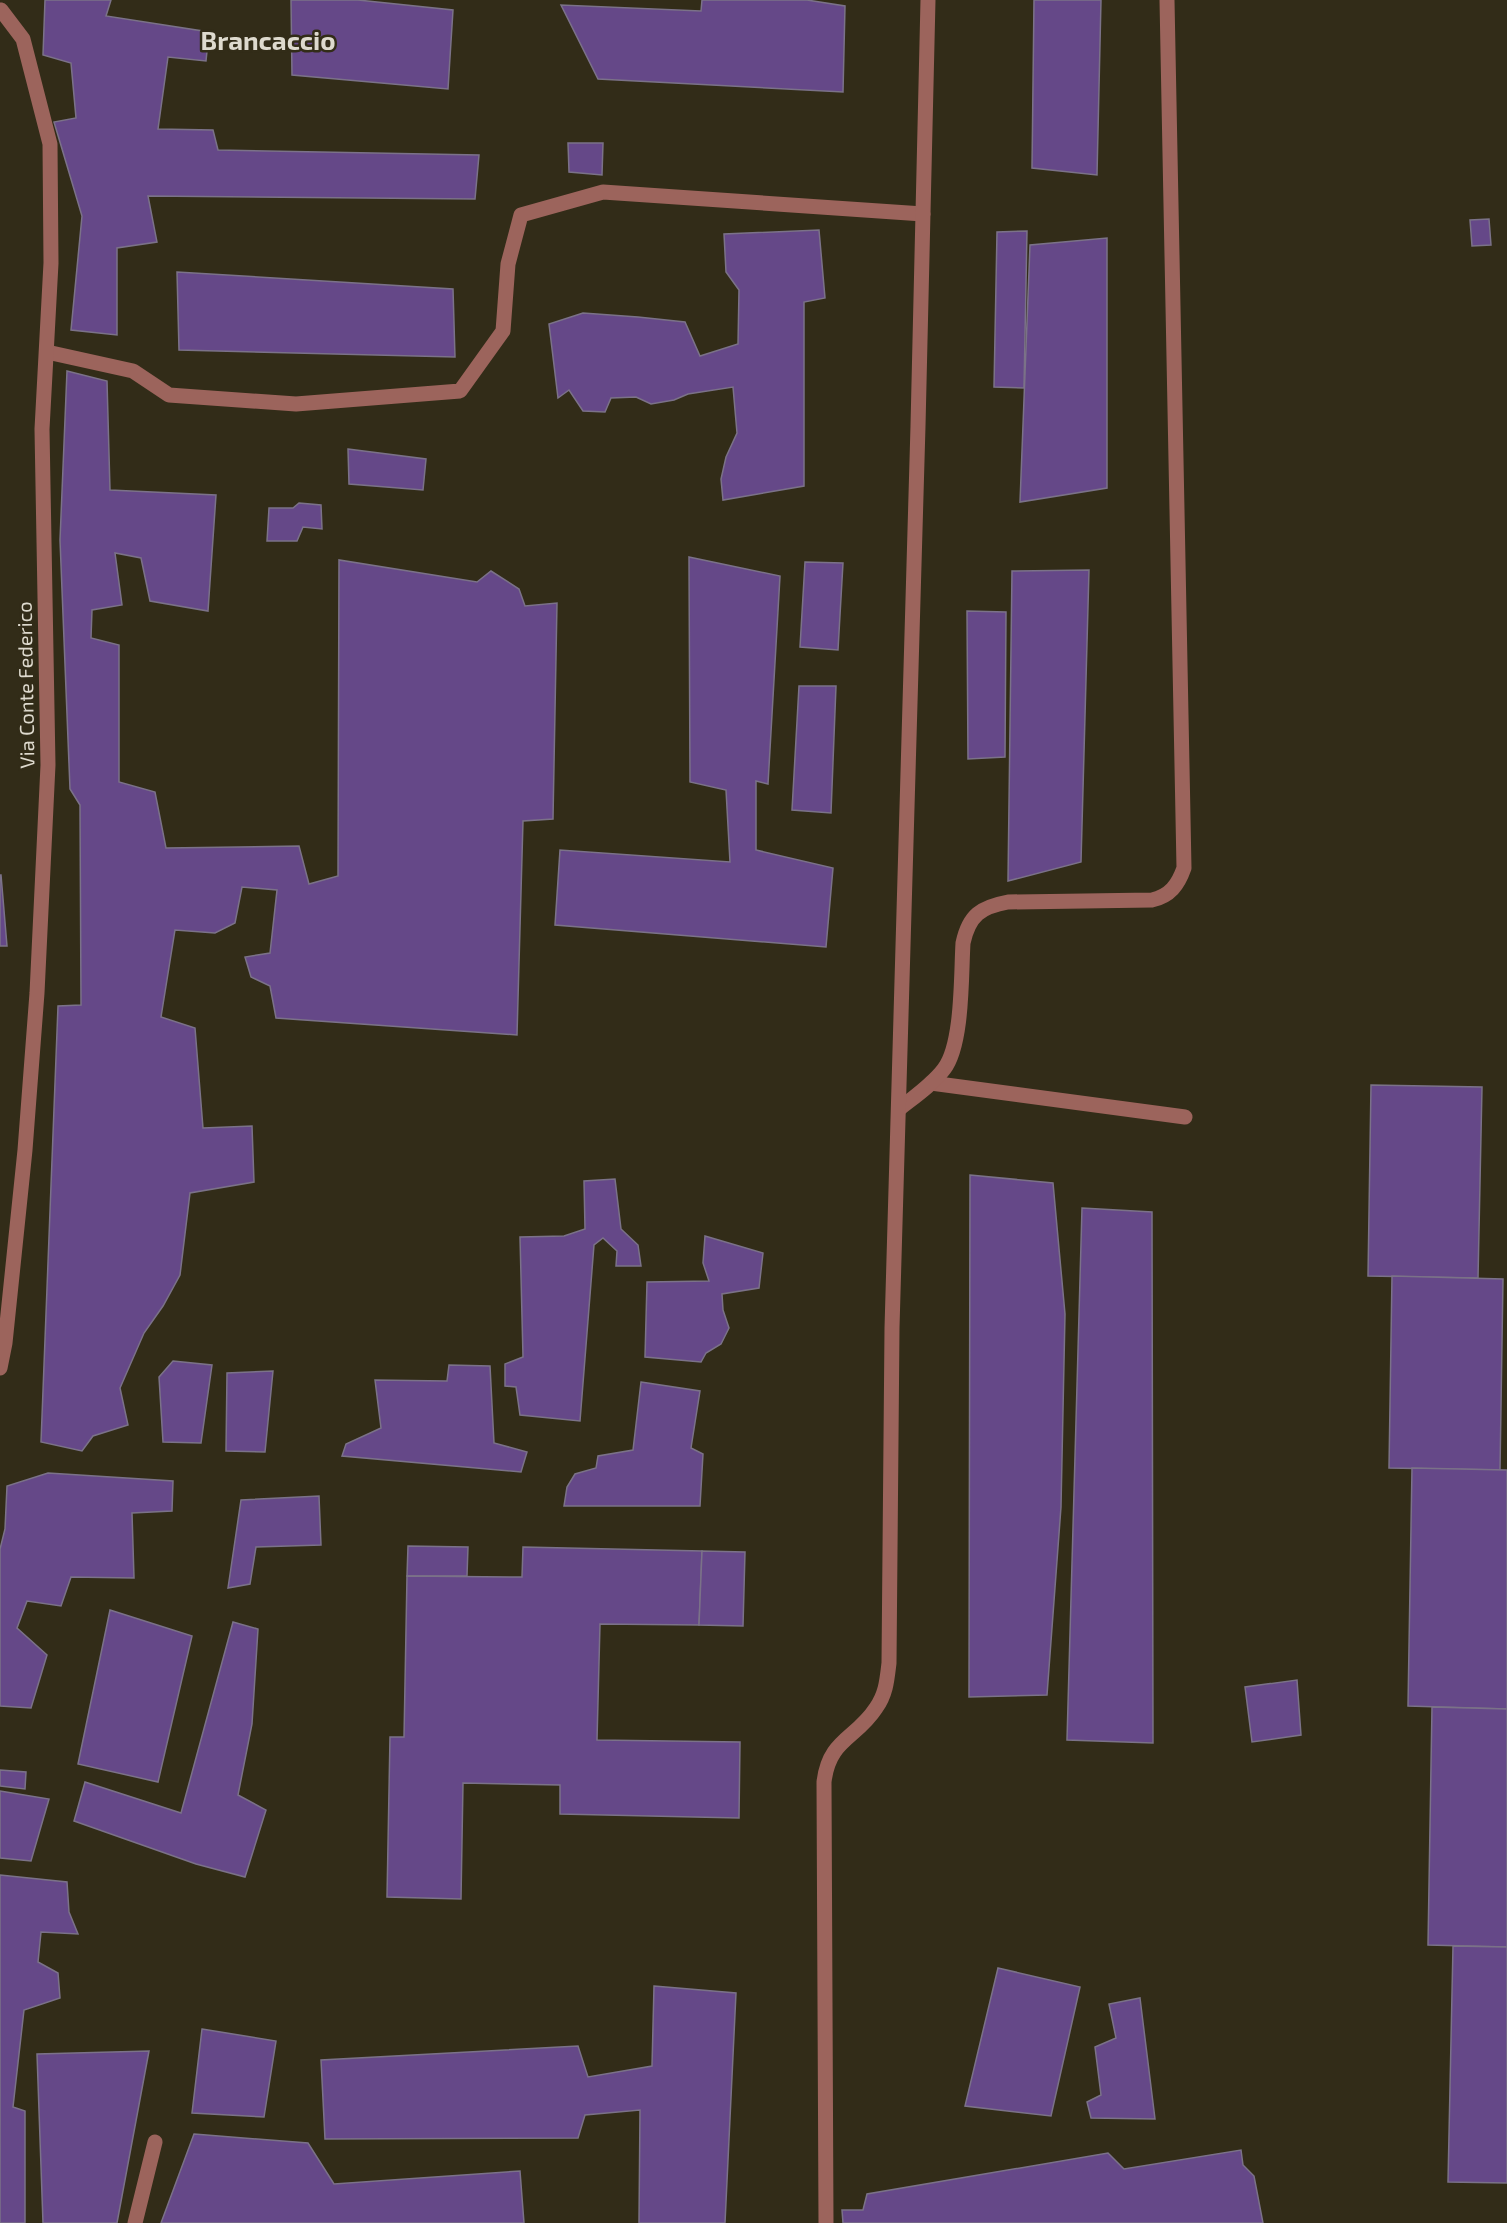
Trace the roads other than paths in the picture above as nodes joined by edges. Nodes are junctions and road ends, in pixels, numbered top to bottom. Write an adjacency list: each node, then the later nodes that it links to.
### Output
1 (928, 0): 4 (street)
2 (1167, 0): 6 (street)
3 (3, 7): 5 (street, Via Conte Federico)
4 (923, 214): 5 (street); 7 (street)
5 (46, 352): 9 (street, Via Conte Federico)
6 (931, 1083): 7 (street); 8 (street)
7 (899, 1109): 12 (street)
8 (1185, 1117)
9 (0, 1368)
10 (155, 2142): 11 (street)
11 (135, 2223)
12 (826, 2223)

